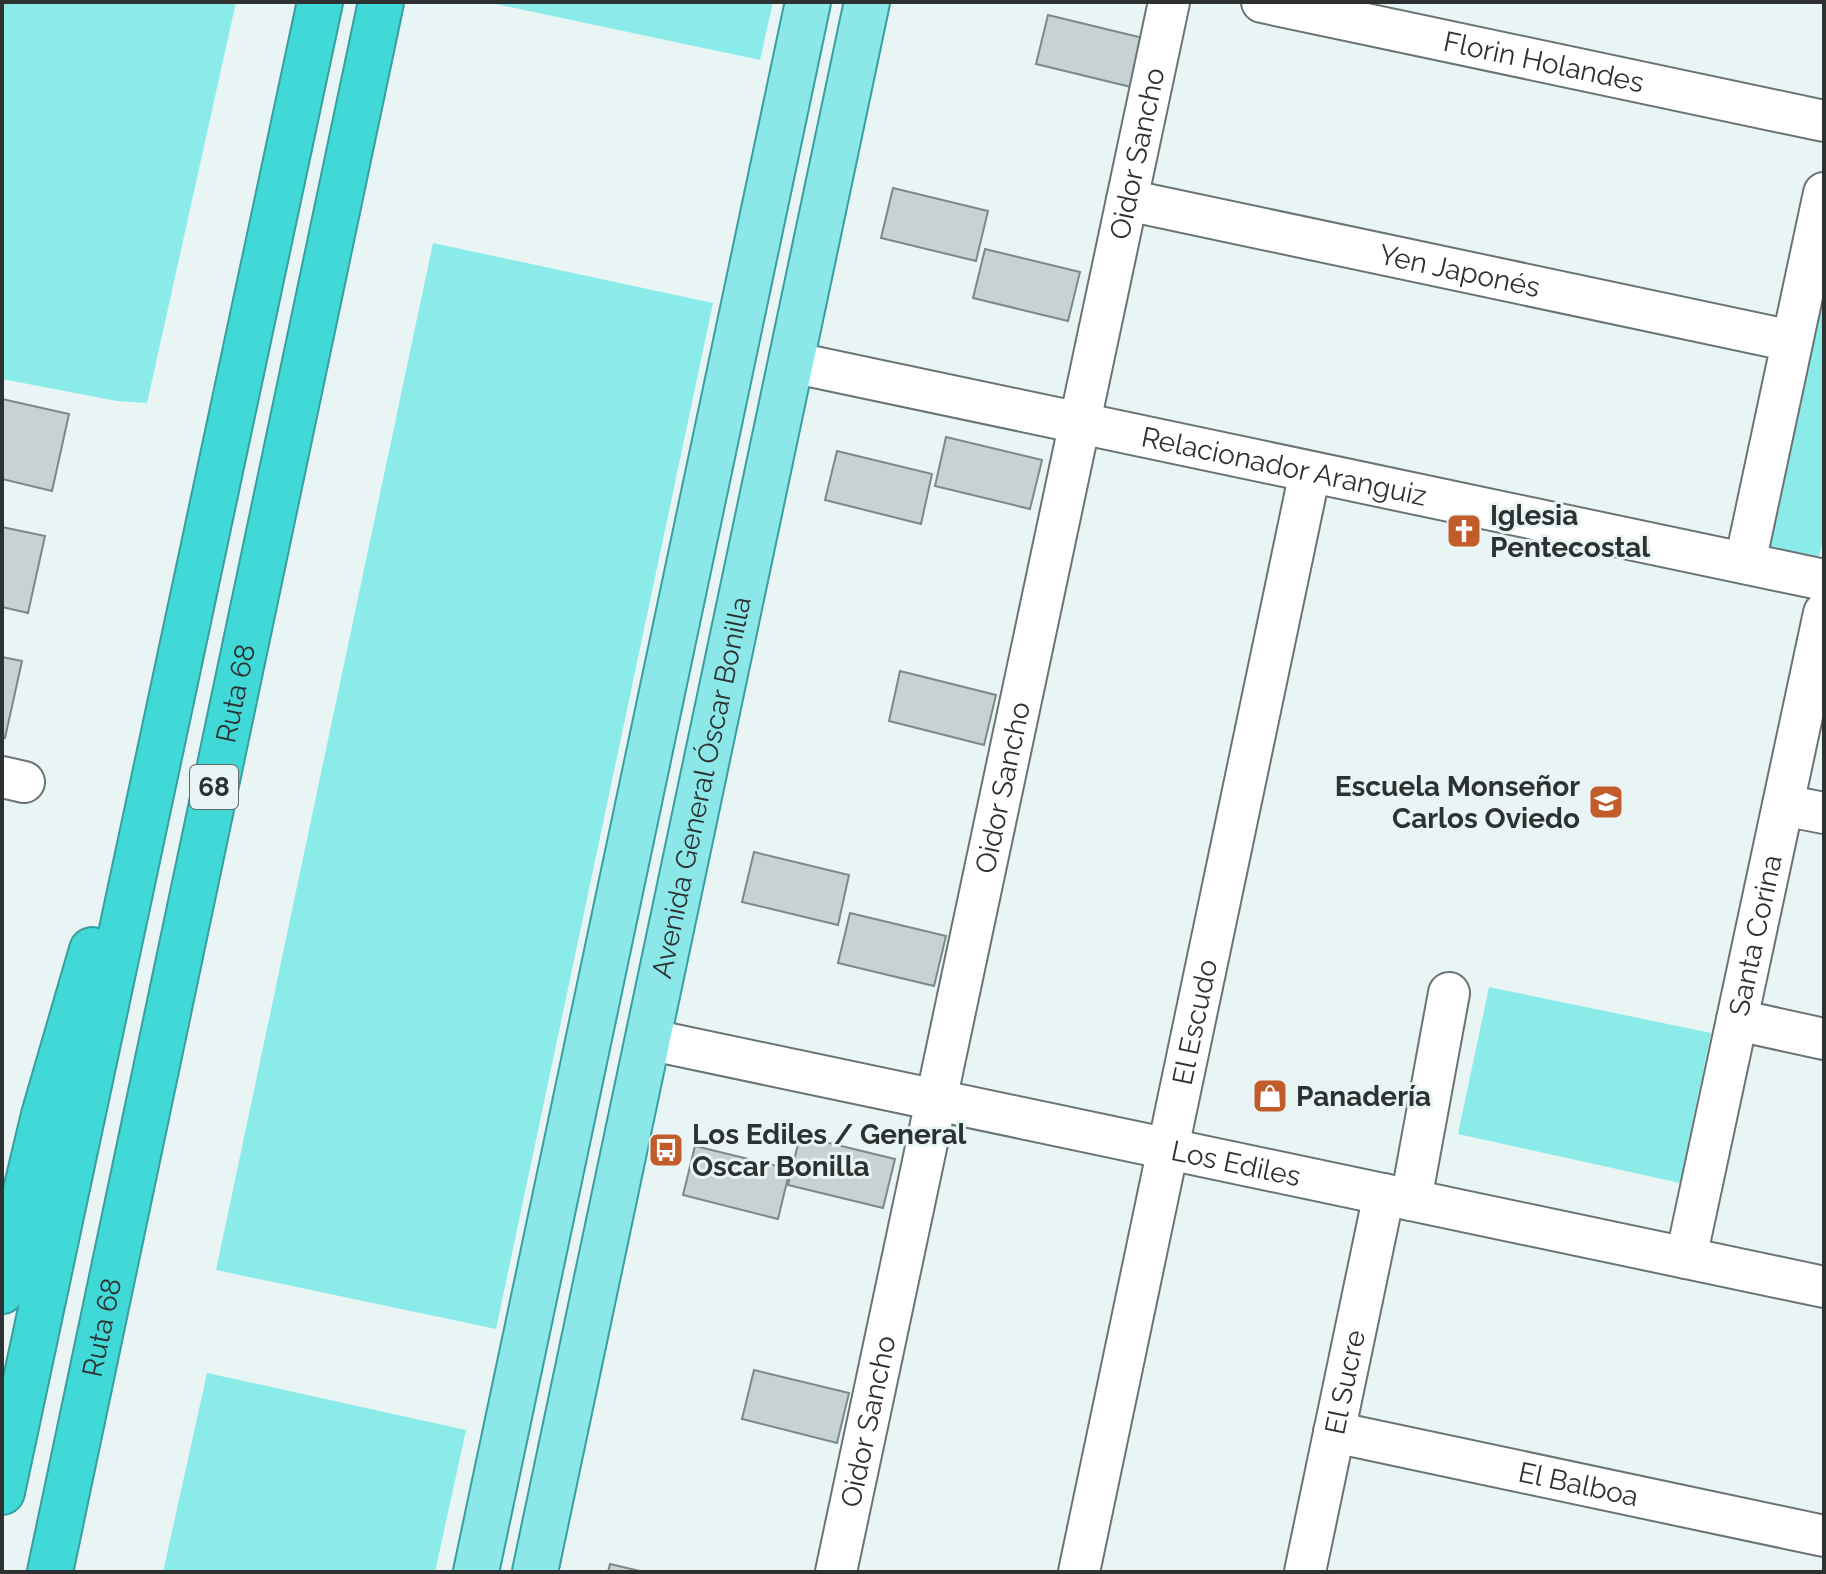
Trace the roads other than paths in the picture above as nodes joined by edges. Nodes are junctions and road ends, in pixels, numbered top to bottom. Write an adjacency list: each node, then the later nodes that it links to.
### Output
1 (320, 2): 17 (highway, 68)
2 (381, 2): 33 (highway, Ruta 68 / 68)
3 (808, 2): 34 (main road, Avenida General Óscar Bonilla)
4 (867, 2): 11 (main road, Avenida General Óscar Bonilla)
5 (1169, 2): 9 (street, Oidor Sancho)
6 (1262, 2): 7 (street, Florin Holandes)
7 (1824, 121)
8 (1824, 193): 10 (street)
9 (1127, 200): 10 (street, Yen Japonés); 12 (street, Oidor Sancho)
10 (1792, 341): 14 (street)
11 (791, 362): 12 (street, Relacionador Aranguiz); 22 (main road, Avenida General Óscar Bonilla)
12 (1079, 423): 13 (street, Relacionador Aranguiz); 24 (street, Oidor Sancho)
13 (1310, 472): 14 (street, Relacionador Aranguiz); 25 (street, El Escudo)
14 (1745, 563): 15 (street, Relacionador Aranguiz)
15 (1824, 580)
16 (1824, 613): 18 (street, Santa Corina)
17 (154, 787): 29 (highway); 31 (highway, 68)
18 (1783, 805): 19 (street); 21 (street, Santa Corina)
19 (1824, 813)
20 (1449, 993): 26 (street, El Sucre)
21 (1737, 1020): 23 (street); 27 (street, Santa Corina)
22 (647, 1039): 24 (street, Los Ediles); 35 (main road, Avenida General Óscar Bonilla)
23 (1824, 1039)
24 (936, 1099): 25 (street, Los Ediles); 36 (street, Oidor Sancho)
25 (1168, 1148): 26 (street, Los Ediles); 37 (street, El Escudo)
26 (1398, 1197): 27 (street, Los Ediles); 30 (street, El Sucre)
27 (1686, 1258): 28 (street, Los Ediles)
28 (1824, 1287)
29 (2, 1291)
30 (1334, 1432): 32 (street, El Balboa); 38 (street, El Sucre)
31 (2, 1492)
32 (1824, 1536)
33 (50, 1572)
34 (476, 1572)
35 (535, 1572)
36 (836, 1572)
37 (1079, 1572)
38 (1305, 1572)

